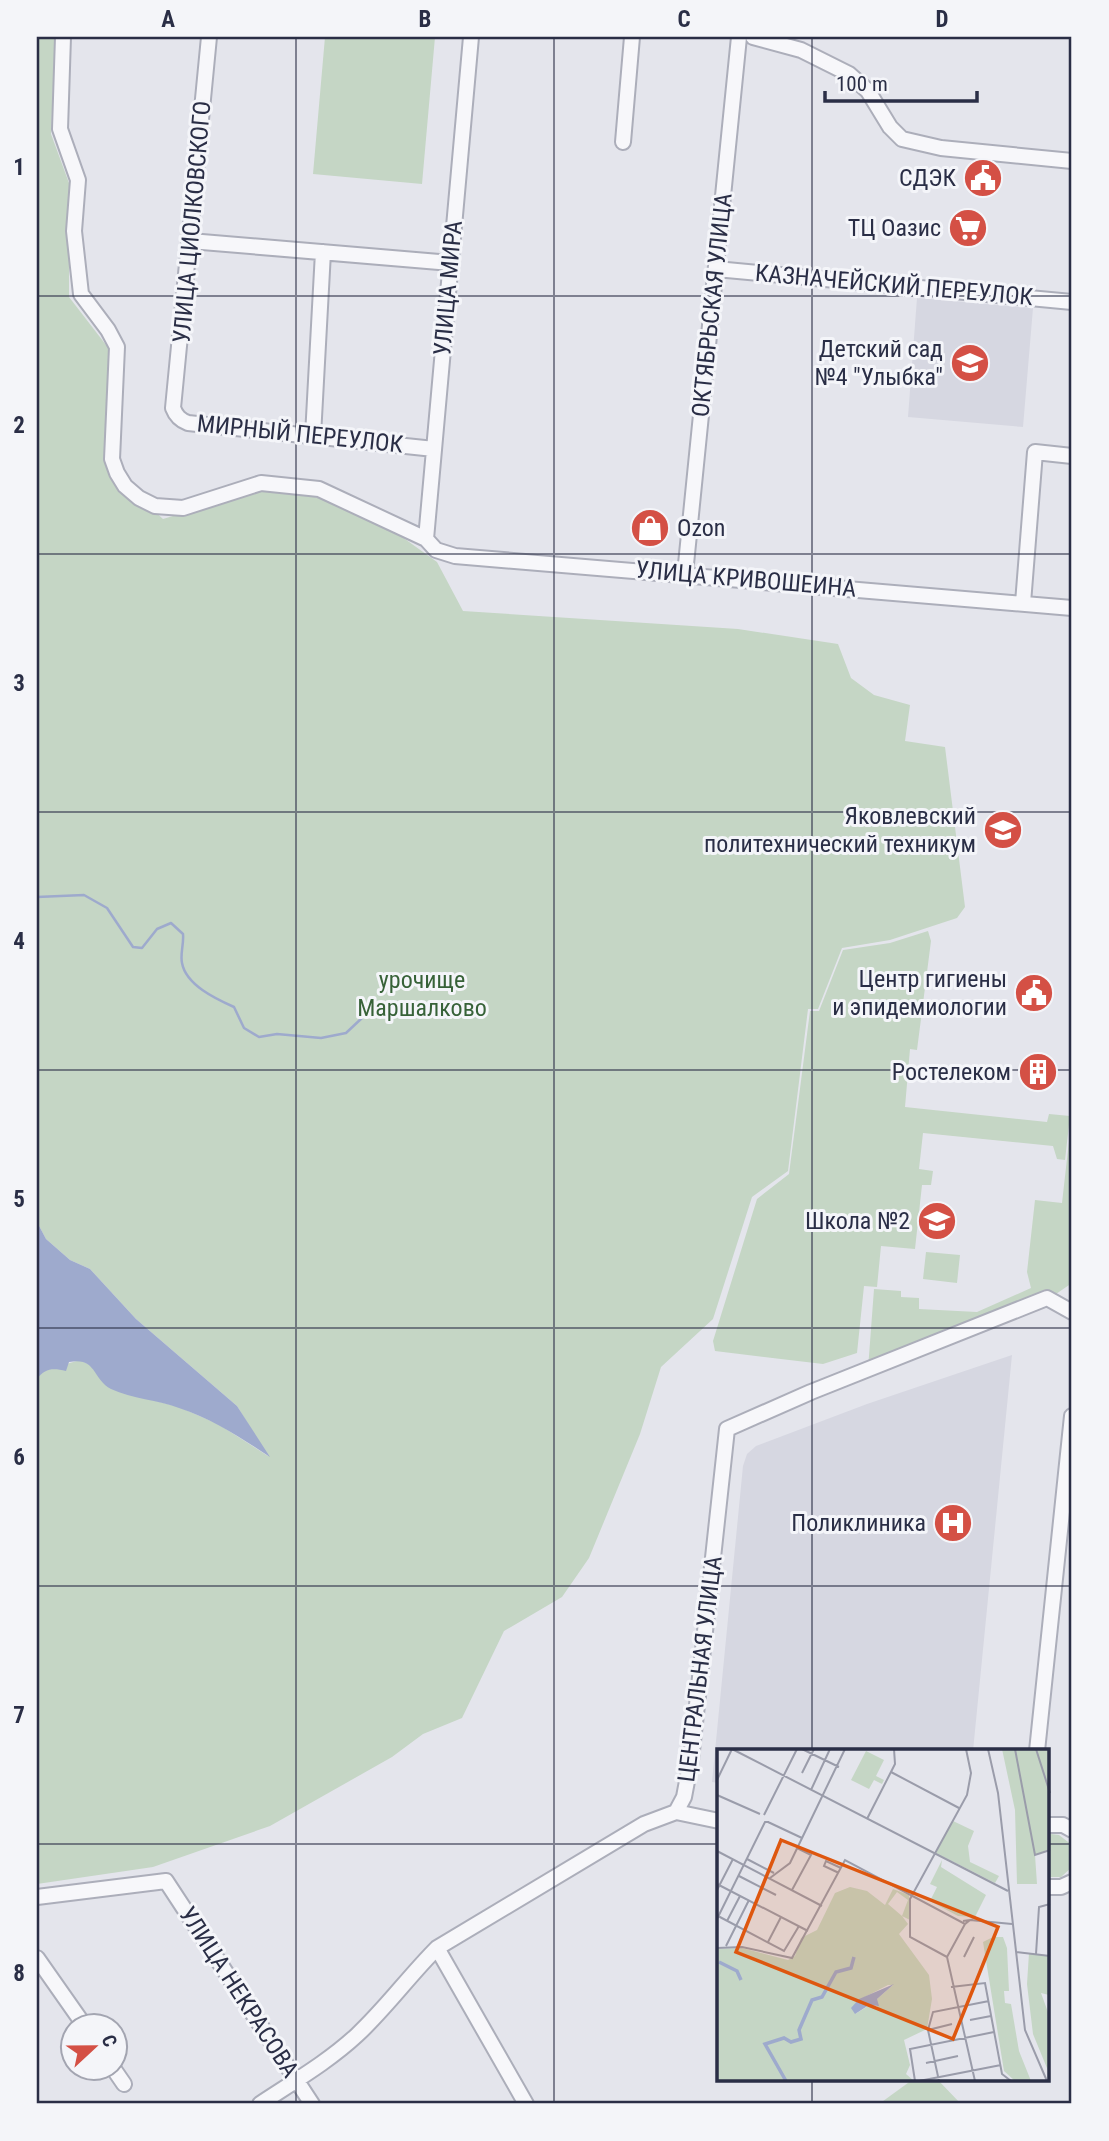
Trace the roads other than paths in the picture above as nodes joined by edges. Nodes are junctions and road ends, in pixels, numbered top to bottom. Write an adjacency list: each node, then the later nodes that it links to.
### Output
1 (63, 37): 19 (street, УЛИЦА КРИВОШЕИНА)
2 (209, 37): 10 (street, УЛИЦА ЦИОЛКОВСКОГО)
3 (471, 37): 12 (street, УЛИЦА МИРА)
4 (632, 37): 8 (street)
5 (739, 37): 13 (street, ОКТЯБРЬСКАЯ УЛИЦА)
6 (753, 37): 7 (street)
7 (802, 43): 9 (street)
8 (623, 142)
9 (1072, 161)
10 (190, 241): 11 (street); 15 (street, УЛИЦА ЦИОЛКОВСКОГО)
11 (323, 252): 12 (street); 16 (street)
12 (451, 263): 17 (street, УЛИЦА МИРА)
13 (716, 268): 14 (street, КАЗНАЧЕЙСКИЙ ПЕРЕУЛОК); 20 (street, ОКТЯБРЬСКАЯ УЛИЦА)
14 (1072, 302)
15 (173, 408): 16 (street, МИРНЫЙ ПЕРЕУЛОК)
16 (313, 436): 17 (street, МИРНЫЙ ПЕРЕУЛОК)
17 (434, 449): 19 (street, УЛИЦА МИРА)
18 (1072, 456): 22 (street)
19 (425, 539): 20 (street, УЛИЦА КРИВОШЕИНА)
20 (685, 574): 22 (street, УЛИЦА КРИВОШЕИНА)
21 (1072, 597): 23 (street)
22 (1023, 603): 23 (street, УЛИЦА КРИВОШЕИНА)
23 (1072, 608)
24 (1072, 1312): 27 (street, ЦЕНТРАЛЬНАЯ УЛИЦА)
25 (1072, 1416): 26 (street)
26 (1037, 1749)
27 (676, 1812): 28 (street); 34 (street, ЦЕНТРАЛЬНАЯ УЛИЦА)
28 (717, 1821)
29 (1050, 1825): 30 (street)
30 (1072, 1830)
31 (1072, 1882): 32 (street)
32 (1050, 1886)
33 (37, 1897): 37 (street, УЛИЦА НЕКРАСОВА)
34 (437, 1948): 37 (street, ЦЕНТРАЛЬНАЯ УЛИЦА); 40 (street)
35 (37, 1958): 36 (street)
36 (74, 2011)
37 (296, 2080): 38 (street, ЦЕНТРАЛЬНАЯ УЛИЦА); 39 (street, УЛИЦА НЕКРАСОВА)
38 (260, 2104)
39 (312, 2104)
40 (526, 2104)

